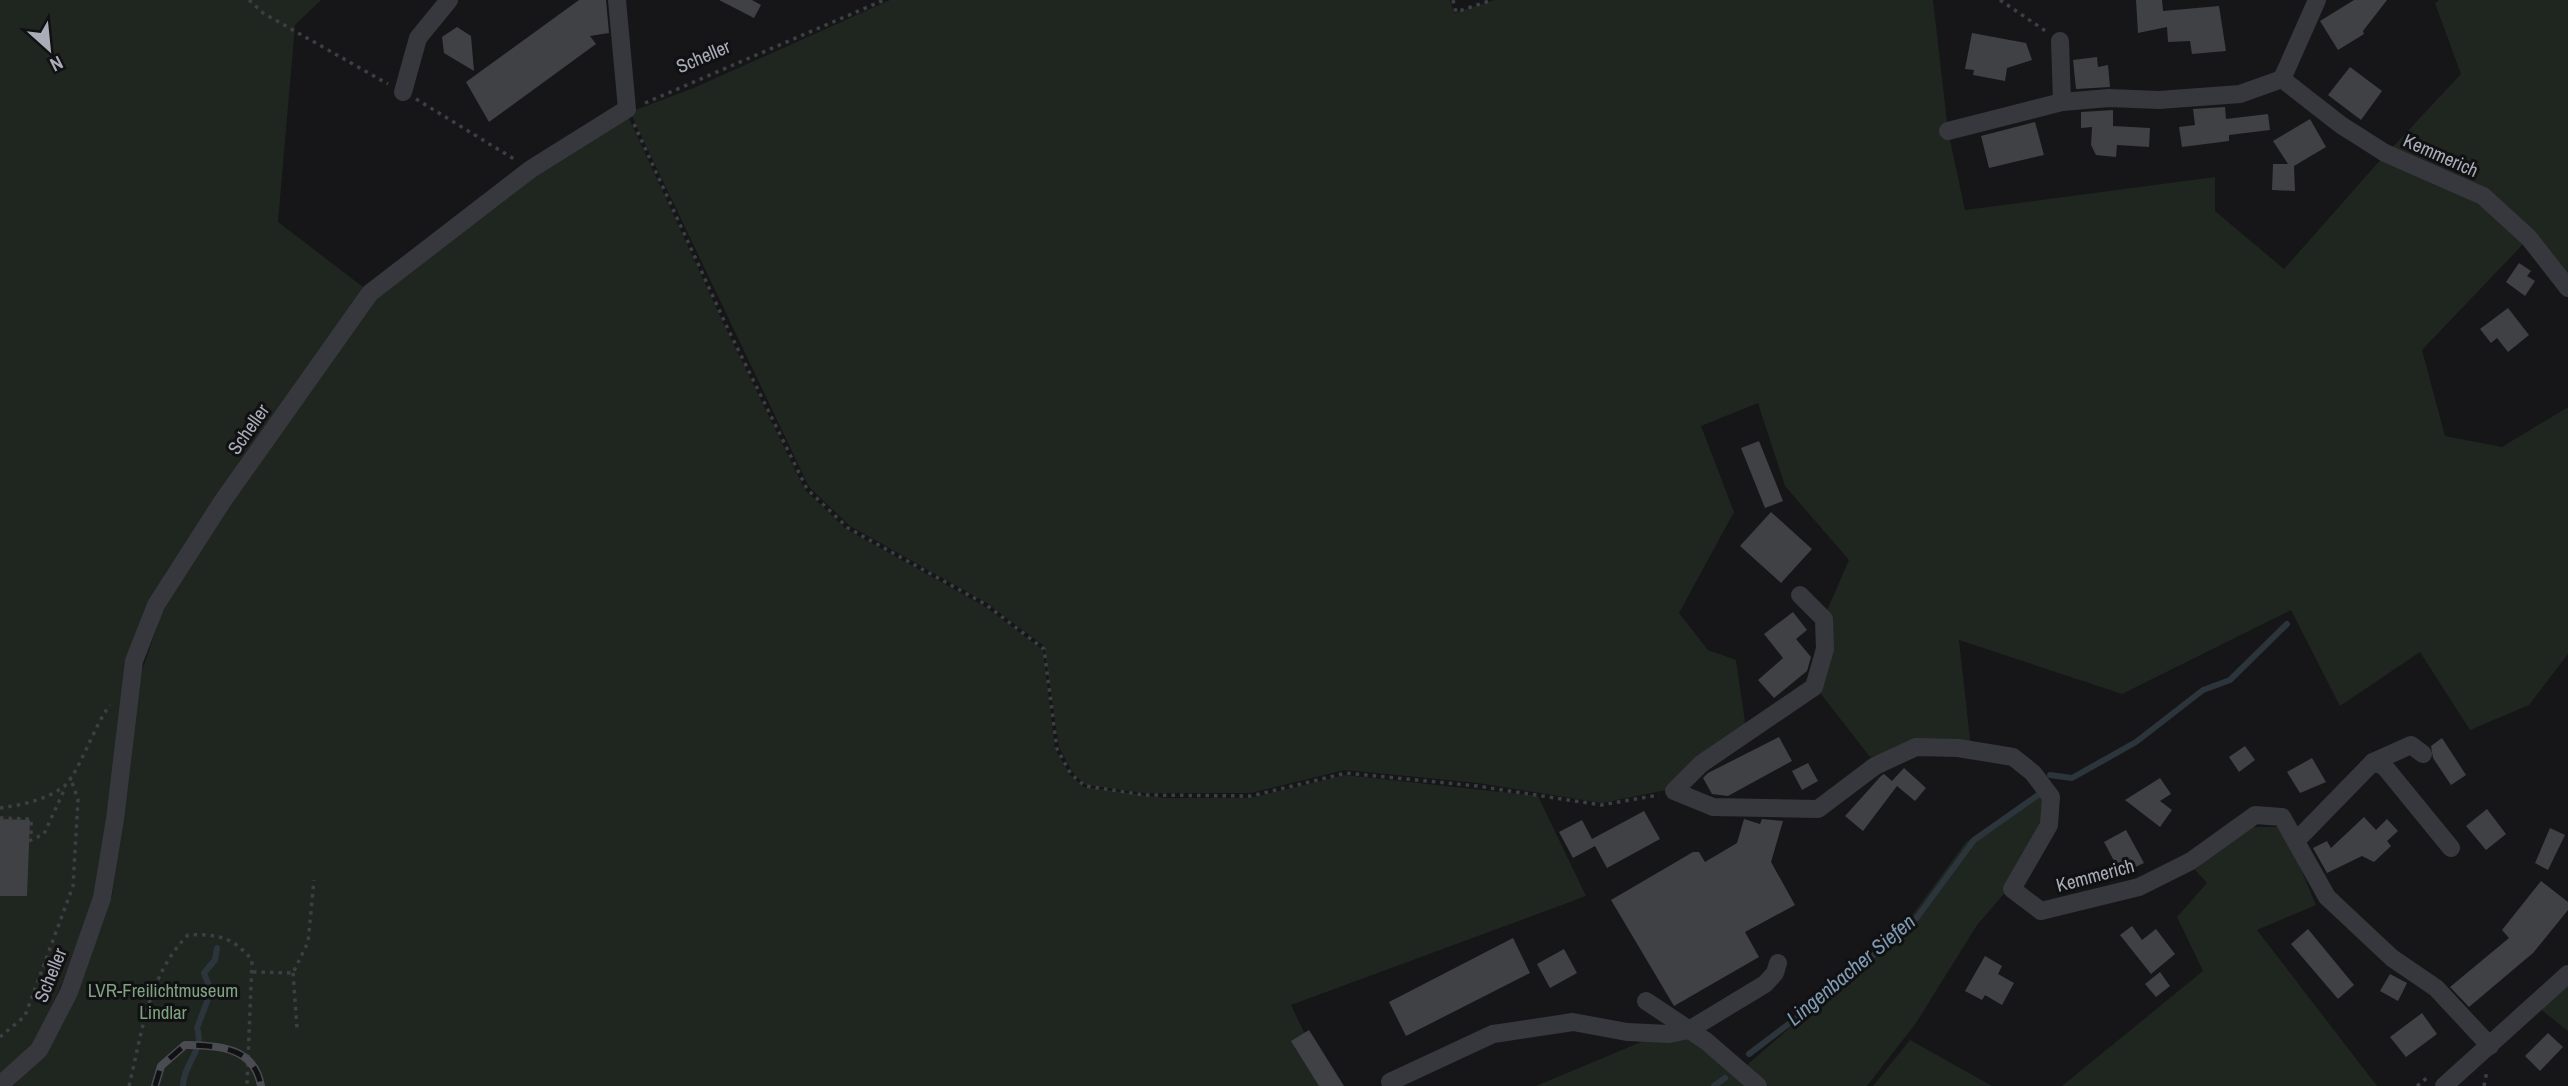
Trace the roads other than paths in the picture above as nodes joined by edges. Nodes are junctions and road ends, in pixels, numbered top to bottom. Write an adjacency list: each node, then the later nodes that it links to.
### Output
1 (449, 0): 6 (street)
2 (618, 0): 21 (street, Scheller)
3 (2317, 0): 5 (street)
4 (2060, 41): 7 (street)
5 (2282, 79): 7 (street); 9 (street, Kemmerich)
6 (403, 92)
7 (2062, 102): 8 (street)
8 (1948, 131)
9 (2568, 288)
10 (1800, 595): 13 (street, Kemmerich)
11 (2423, 754): 12 (street)
12 (2373, 762): 13 (street); 14 (street)
13 (2296, 841): 19 (street, Kemmerich)
14 (2451, 848)
15 (1778, 963): 18 (street)
16 (2568, 974): 19 (street)
17 (1646, 1001): 18 (street)
18 (1689, 1030): 20 (street); 22 (street)
19 (2490, 1046): 23 (street)
20 (1390, 1082)
21 (0, 1085)
22 (1758, 1086)
23 (2444, 1086)

